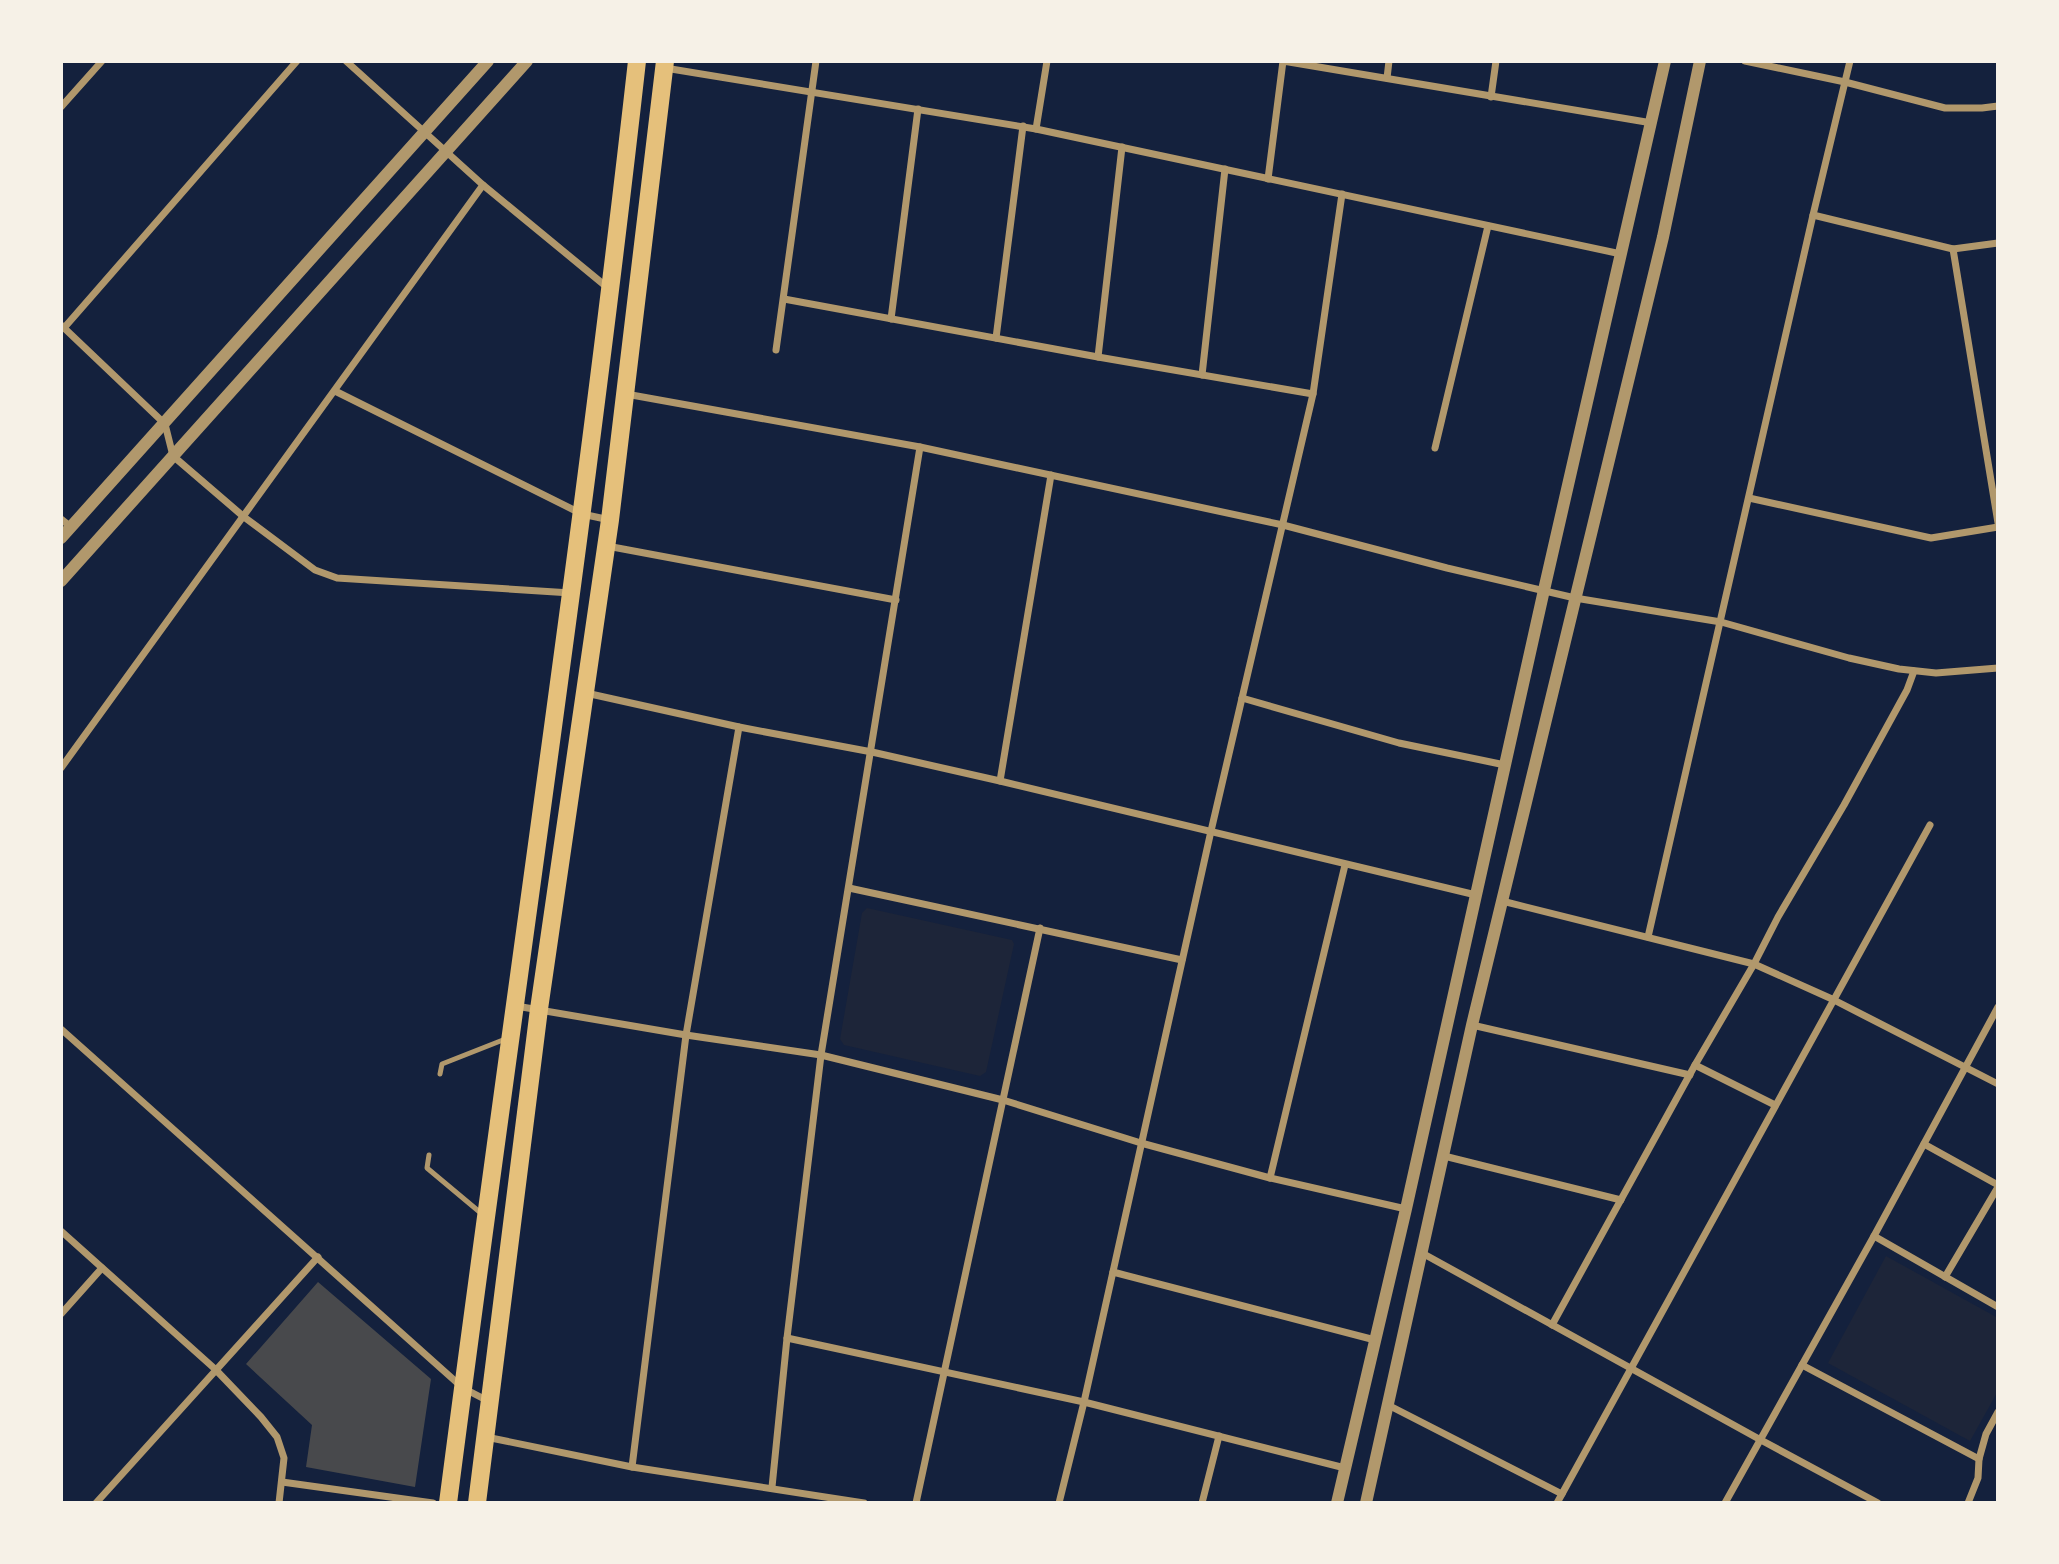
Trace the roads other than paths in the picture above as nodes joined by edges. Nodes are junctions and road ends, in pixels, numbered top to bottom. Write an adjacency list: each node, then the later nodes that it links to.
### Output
1 (102, 61): 21 (street)
2 (297, 61): 41 (street)
3 (346, 61): 26 (street)
4 (488, 61): 26 (street)
5 (527, 61): 28 (street)
6 (637, 61): 38 (main road)
7 (816, 61): 18 (street)
8 (1047, 61): 25 (street)
9 (1389, 61): 16 (street)
10 (1496, 61): 19 (street)
11 (1665, 61): 23 (street)
12 (1700, 61): 66 (street)
13 (1745, 61): 17 (street)
14 (1850, 61): 17 (street)
15 (665, 65): 18 (street); 47 (main road)
16 (1387, 78): 19 (street); 30 (street)
17 (1845, 82): 20 (street); 33 (street)
18 (813, 92): 22 (street); 39 (street)
19 (1491, 97): 23 (street)
20 (1998, 106)
21 (61, 107)
22 (918, 109): 24 (street); 40 (street)
23 (1651, 123): 37 (street)
24 (1023, 126): 25 (street); 42 (street)
25 (1035, 128): 27 (street)
26 (424, 133): 28 (street); 49 (street)
27 (1122, 147): 29 (street); 44 (street)
28 (444, 152): 31 (street); 52 (street)
29 (1225, 169): 30 (street); 45 (street)
30 (1268, 178): 32 (street)
31 (483, 185): 38 (street); 46 (street)
32 (1342, 194): 34 (street); 48 (street)
33 (1813, 215): 36 (street); 54 (street)
34 (1488, 226): 37 (street); 51 (street)
35 (1998, 243): 36 (street)
36 (1953, 249): 60 (street)
37 (1622, 254): 64 (street)
38 (611, 291): 55 (main road)
39 (784, 299): 40 (street); 43 (street)
40 (891, 319): 42 (street)
41 (63, 327): 49 (street)
42 (996, 338): 44 (street)
43 (776, 350)
44 (1098, 357): 45 (street)
45 (1202, 375): 48 (street)
46 (335, 391): 55 (street); 56 (street)
47 (625, 394): 50 (street); 57 (main road)
48 (1313, 394): 59 (street)
49 (165, 424): 52 (street); 58 (street)
50 (920, 447): 53 (street); 67 (street)
51 (1435, 448)
52 (173, 456): 56 (street); 63 (street)
53 (1051, 475): 59 (street); 77 (street)
54 (1749, 498): 60 (street); 68 (street)
55 (582, 514): 57 (street); 65 (main road)
56 (244, 517): 65 (street); 76 (street)
57 (610, 520): 62 (main road)
58 (66, 523): 61 (street)
59 (1283, 525): 64 (street); 72 (street)
60 (1998, 525)
61 (61, 538)
62 (606, 546): 67 (street); 71 (main road)
63 (61, 581)
64 (1548, 591): 66 (street); 75 (street)
65 (572, 593): 89 (main road)
66 (1570, 597): 68 (street); 83 (street)
67 (896, 600): 74 (street)
68 (1721, 622): 70 (street); 85 (street)
69 (1998, 668): 70 (street)
70 (1914, 671): 87 (street)
71 (585, 693): 73 (street); 91 (main road)
72 (1242, 698): 75 (street); 79 (street)
73 (739, 727): 74 (street); 94 (street)
74 (872, 752): 77 (street); 81 (street)
75 (1504, 765): 82 (street)
76 (61, 768)
77 (1000, 781): 79 (street)
78 (1930, 825): 88 (street)
79 (1211, 831): 80 (street); 86 (street)
80 (1345, 865): 82 (street); 108 (street)
81 (849, 888): 84 (street); 96 (street)
82 (1476, 895): 111 (street)
83 (1502, 901): 85 (street); 92 (street)
84 (1040, 928): 86 (street); 102 (street)
85 (1648, 937): 87 (street)
86 (1182, 960): 104 (street)
87 (1754, 964): 88 (street); 97 (street)
88 (1832, 999): 98 (street); 103 (street)
89 (515, 1006): 91 (street); 95 (main road)
90 (1998, 1006): 98 (street)
91 (539, 1009): 94 (street); 131 (main road)
92 (1472, 1025): 100 (street); 107 (street)
93 (61, 1029): 116 (street)
94 (685, 1035): 96 (street); 138 (street)
95 (511, 1037): 99 (lane); 112 (main road)
96 (821, 1055): 102 (street); 123 (street)
97 (1695, 1065): 100 (street); 103 (street)
98 (1966, 1066): 101 (street); 105 (street)
99 (440, 1074)
100 (1690, 1075): 110 (street)
101 (1998, 1084)
102 (1003, 1100): 104 (street); 128 (street)
103 (1775, 1105): 126 (street)
104 (1141, 1143): 108 (street); 118 (street)
105 (1924, 1144): 109 (street); 114 (street)
106 (429, 1155): 112 (lane)
107 (1444, 1156): 110 (street); 115 (street)
108 (1270, 1178): 111 (street)
109 (1998, 1186): 119 (street)
110 (1621, 1200): 122 (street)
111 (1406, 1209): 124 (street)
112 (486, 1218): 129 (main road)
113 (61, 1231): 117 (street)
114 (1874, 1236): 119 (street); 125 (street)
115 (1422, 1253): 122 (street); 132 (street)
116 (318, 1256): 127 (street); 129 (street)
117 (102, 1268): 121 (street); 127 (street)
118 (1113, 1272): 124 (street); 130 (street)
119 (1945, 1277): 120 (street)
120 (1998, 1307)
121 (61, 1314)
122 (1552, 1325): 126 (street)
123 (787, 1338): 128 (street); 141 (street)
124 (1375, 1340): 139 (street)
125 (1802, 1364): 136 (street); 137 (street)
126 (1632, 1368): 136 (street); 142 (street)
127 (215, 1369): 140 (street); 143 (street)
128 (945, 1372): 130 (street); 149 (street)
129 (463, 1388): 131 (street); 146 (main road)
130 (1084, 1402): 134 (street); 150 (street)
131 (490, 1403): 135 (main road)
132 (1388, 1405): 142 (street); 153 (street)
133 (1998, 1412): 137 (street)
134 (1219, 1436): 139 (street); 151 (street)
135 (486, 1437): 138 (street); 147 (main road)
136 (1759, 1439): 155 (street); 156 (street)
137 (1979, 1459): 157 (street)
138 (632, 1467): 141 (street)
139 (1345, 1468): 152 (street)
140 (282, 1482): 144 (street); 145 (street)
141 (772, 1487): 148 (street)
142 (1562, 1494): 154 (street)
143 (96, 1503)
144 (279, 1503)
145 (433, 1503)
146 (448, 1503)
147 (477, 1503)
148 (864, 1503)
149 (916, 1503)
150 (1059, 1503)
151 (1202, 1503)
152 (1337, 1503)
153 (1366, 1503)
154 (1557, 1503)
155 (1725, 1503)
156 (1878, 1503)
157 (1968, 1503)

